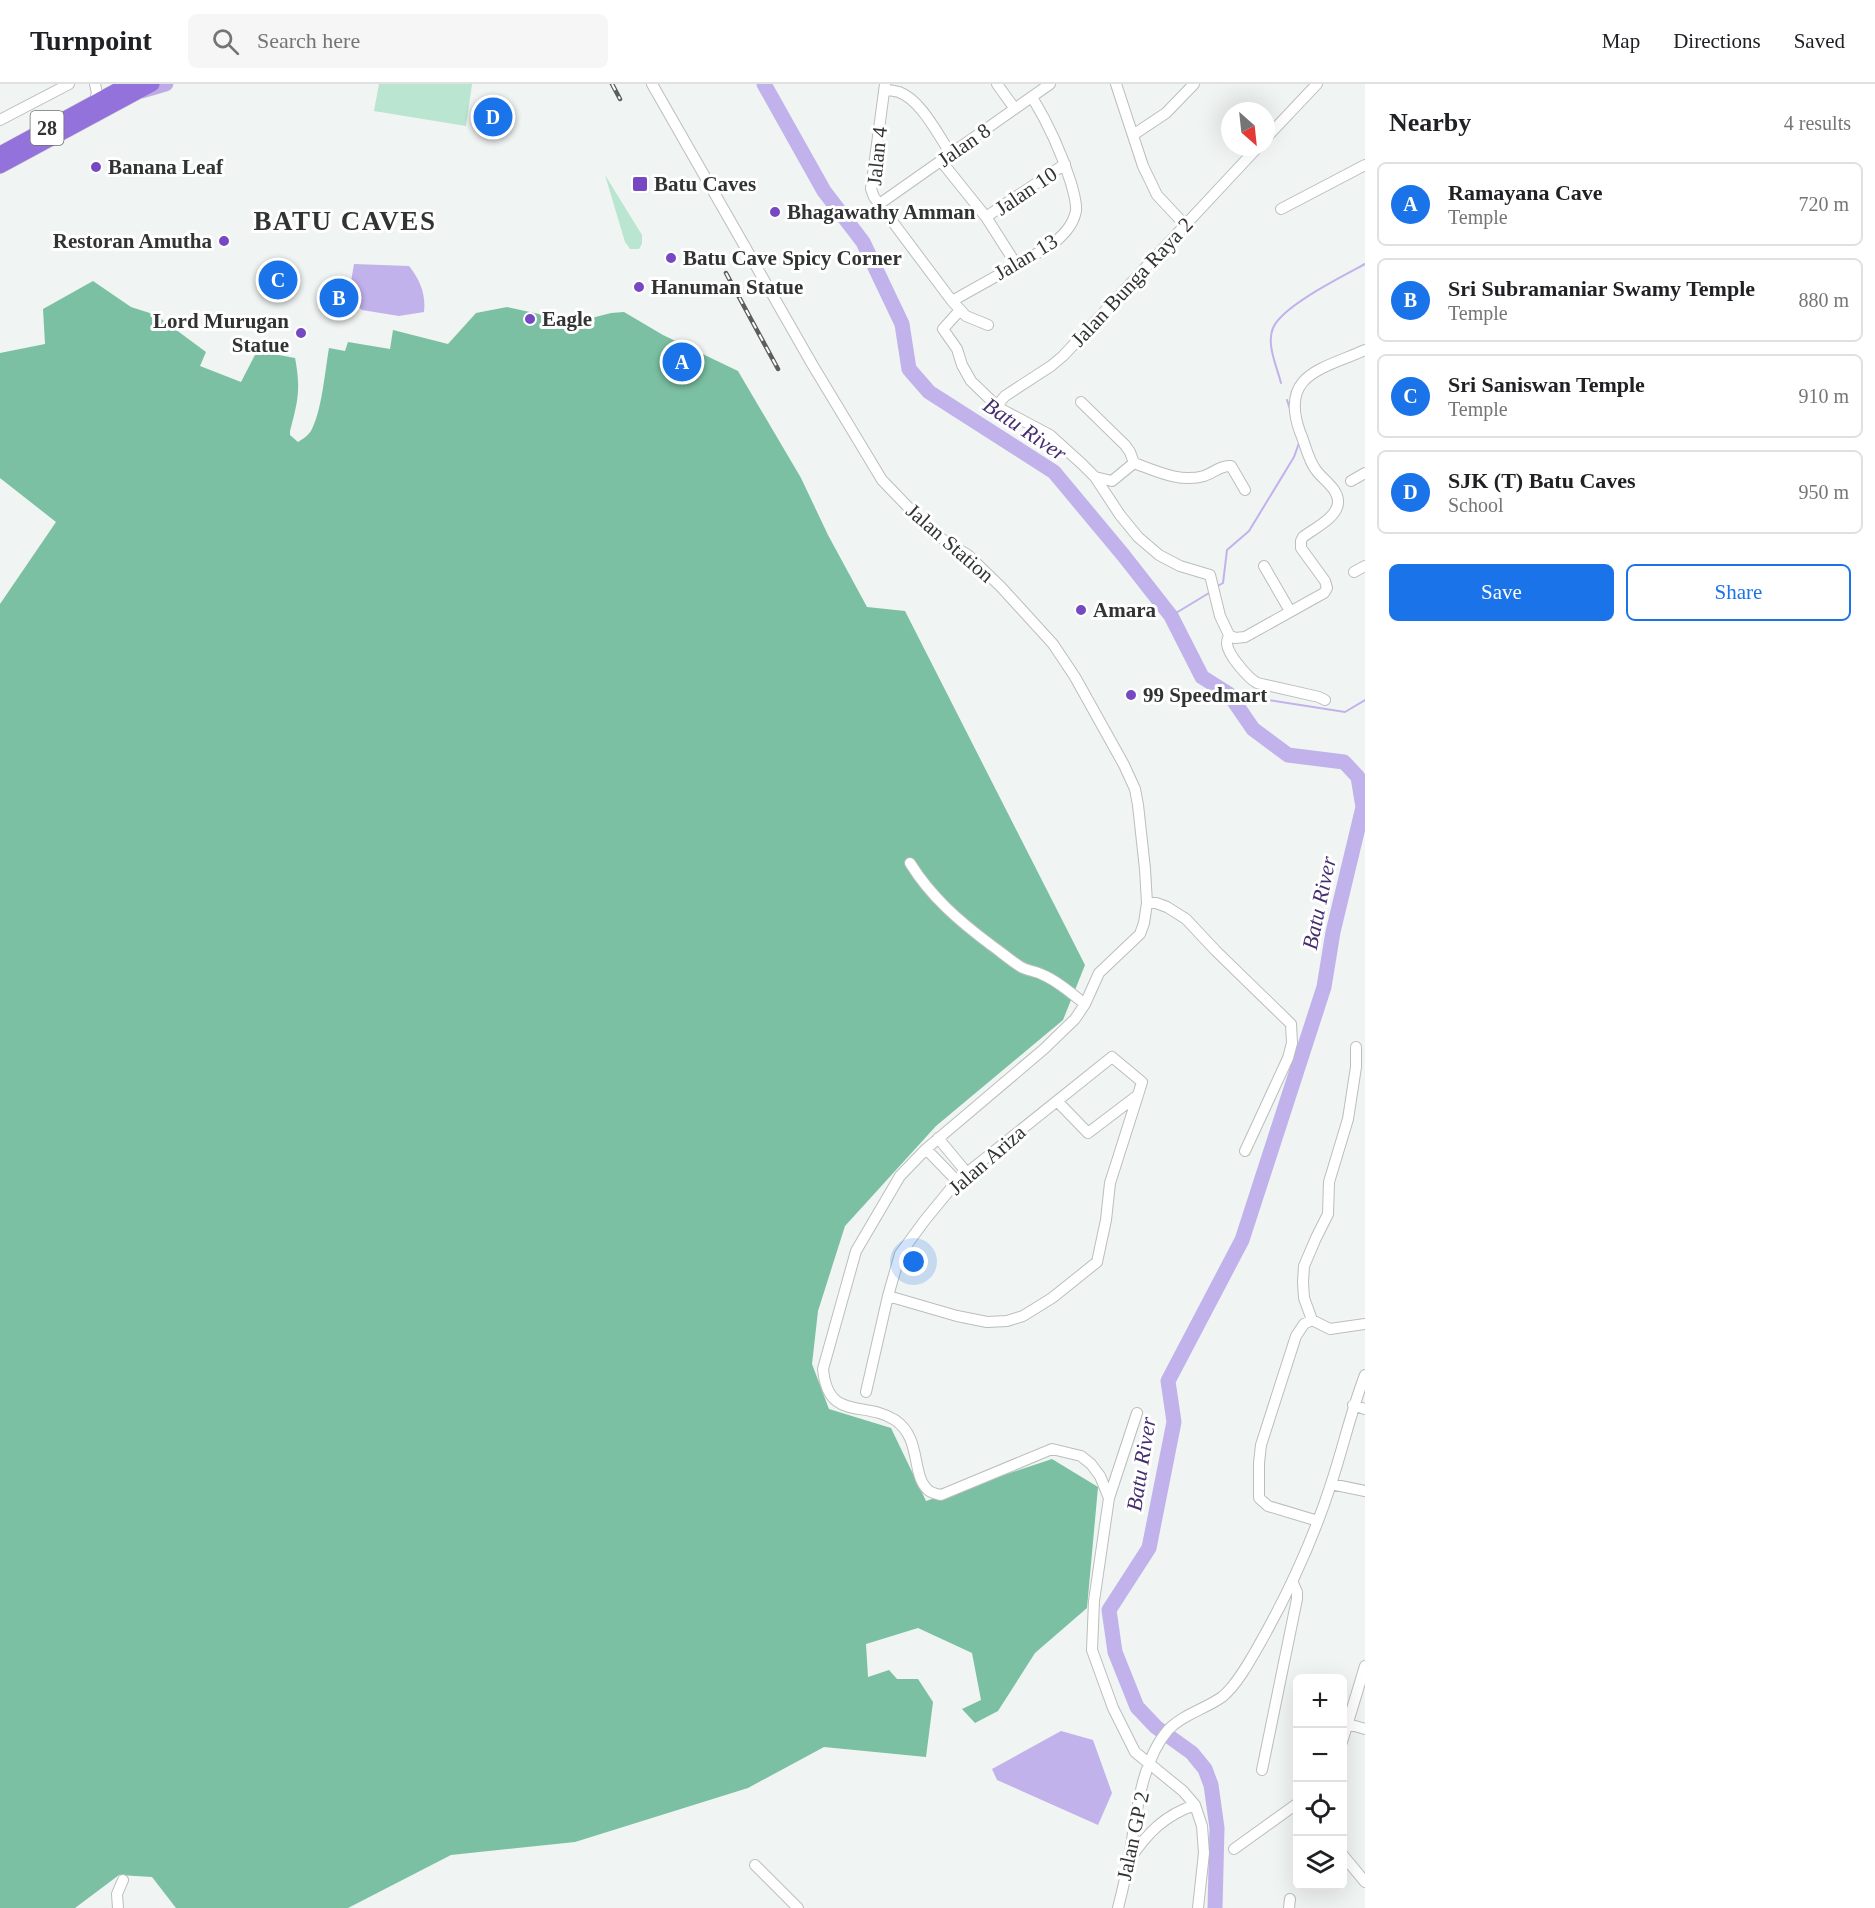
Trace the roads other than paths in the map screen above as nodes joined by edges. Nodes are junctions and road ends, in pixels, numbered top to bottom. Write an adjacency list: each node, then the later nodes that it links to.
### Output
1 (69, 84): 17 (street)
2 (95, 84): 15 (street)
3 (152, 84): 13 (highway, 28)
4 (166, 84): 13 (main road)
5 (652, 84): 50 (street, Jalan Station)
6 (997, 84): 16 (street)
7 (1050, 84): 14 (street, Jalan 8)
8 (1116, 84): 19 (street)
9 (1194, 84): 19 (street)
10 (1317, 84): 18 (street)
11 (885, 87): 21 (street); 27 (street, Jalan 4)
12 (109, 88): 13 (highway, 28); 15 (highway, 28)
13 (131, 89): 26 (highway, 28)
14 (1032, 97): 16 (street, Jalan 8); 24 (street, Jalan 13)
15 (94, 103): 20 (highway, 28)
16 (1015, 109): 21 (street, Jalan 8)
17 (0, 120)
18 (1275, 128)
19 (1133, 135): 30 (street)
20 (0, 154)
21 (951, 154): 23 (street, Jalan 8)
22 (1250, 156): 30 (street, Jalan Bunga Raya 2)
23 (941, 161): 27 (street, Jalan 8); 29 (street)
24 (1065, 165): 29 (street, Jalan 10); 31 (street, Jalan 13)
25 (1365, 165): 28 (street)
26 (0, 166)
27 (879, 205): 32 (street, Jalan 4)
28 (1281, 209)
29 (986, 217): 31 (street)
30 (1185, 225): 37 (street, Jalan Bunga Raya 2)
31 (1016, 264): 32 (street, Jalan 13)
32 (952, 301): 33 (street, Jalan 4)
33 (960, 310): 34 (street, Jalan 4); 37 (street)
34 (988, 325)
35 (1365, 350): 46 (street)
36 (1081, 402): 38 (street)
37 (999, 408): 40 (street)
38 (1134, 462): 40 (street); 42 (street)
39 (1365, 473): 41 (street)
40 (1095, 477): 47 (street)
41 (1350, 482)
42 (1245, 490)
43 (1264, 566): 46 (street)
44 (1365, 566): 45 (street)
45 (1354, 572)
46 (1290, 611): 47 (street)
47 (1229, 635): 48 (street)
48 (1325, 700)
49 (910, 863): 51 (street)
50 (1147, 903): 51 (street, Jalan Station); 57 (street)
51 (1085, 1004): 55 (street, Jalan Station)
52 (1356, 1047): 61 (street)
53 (1138, 1095): 54 (street); 54 (street, Jalan Ariza); 60 (street)
54 (1056, 1101): 58 (street, Jalan Ariza)
55 (938, 1138): 56 (street, Jalan Station); 58 (street)
56 (926, 1149): 59 (street); 70 (street, Jalan Station)
57 (1245, 1151)
58 (967, 1173): 59 (street, Jalan Ariza)
59 (957, 1181): 60 (street, Jalan Ariza)
60 (888, 1296): 64 (street, Jalan Ariza)
61 (1312, 1320): 62 (street); 71 (street)
62 (1365, 1324)
63 (1365, 1375): 65 (street, Jalan GP 2)
64 (866, 1392)
65 (1353, 1405): 66 (street); 68 (street, Jalan GP 2)
66 (1365, 1409)
67 (1137, 1413): 70 (street)
68 (1331, 1484): 69 (street); 71 (street, Jalan GP 2)
69 (1365, 1491)
70 (1109, 1498): 77 (street)
71 (1318, 1521): 72 (street, Jalan GP 2)
72 (1293, 1583): 77 (street, Jalan GP 2); 78 (street)
73 (1365, 1666): 74 (street)
74 (1348, 1724): 75 (street); 76 (street)
75 (1347, 1728)
76 (1365, 1729)
77 (1149, 1764): 79 (street); 83 (street, Jalan GP 2)
78 (1262, 1770)
79 (1195, 1805): 83 (street); 90 (street)
80 (1293, 1807): 81 (street)
81 (1234, 1849)
82 (1347, 1860): 86 (street)
83 (1128, 1862): 89 (street, Jalan GP 2)
84 (755, 1865): 88 (street)
85 (123, 1880): 87 (street)
86 (1365, 1882)
87 (118, 1908)
88 (798, 1908)
89 (1118, 1908)
90 (1198, 1908)

